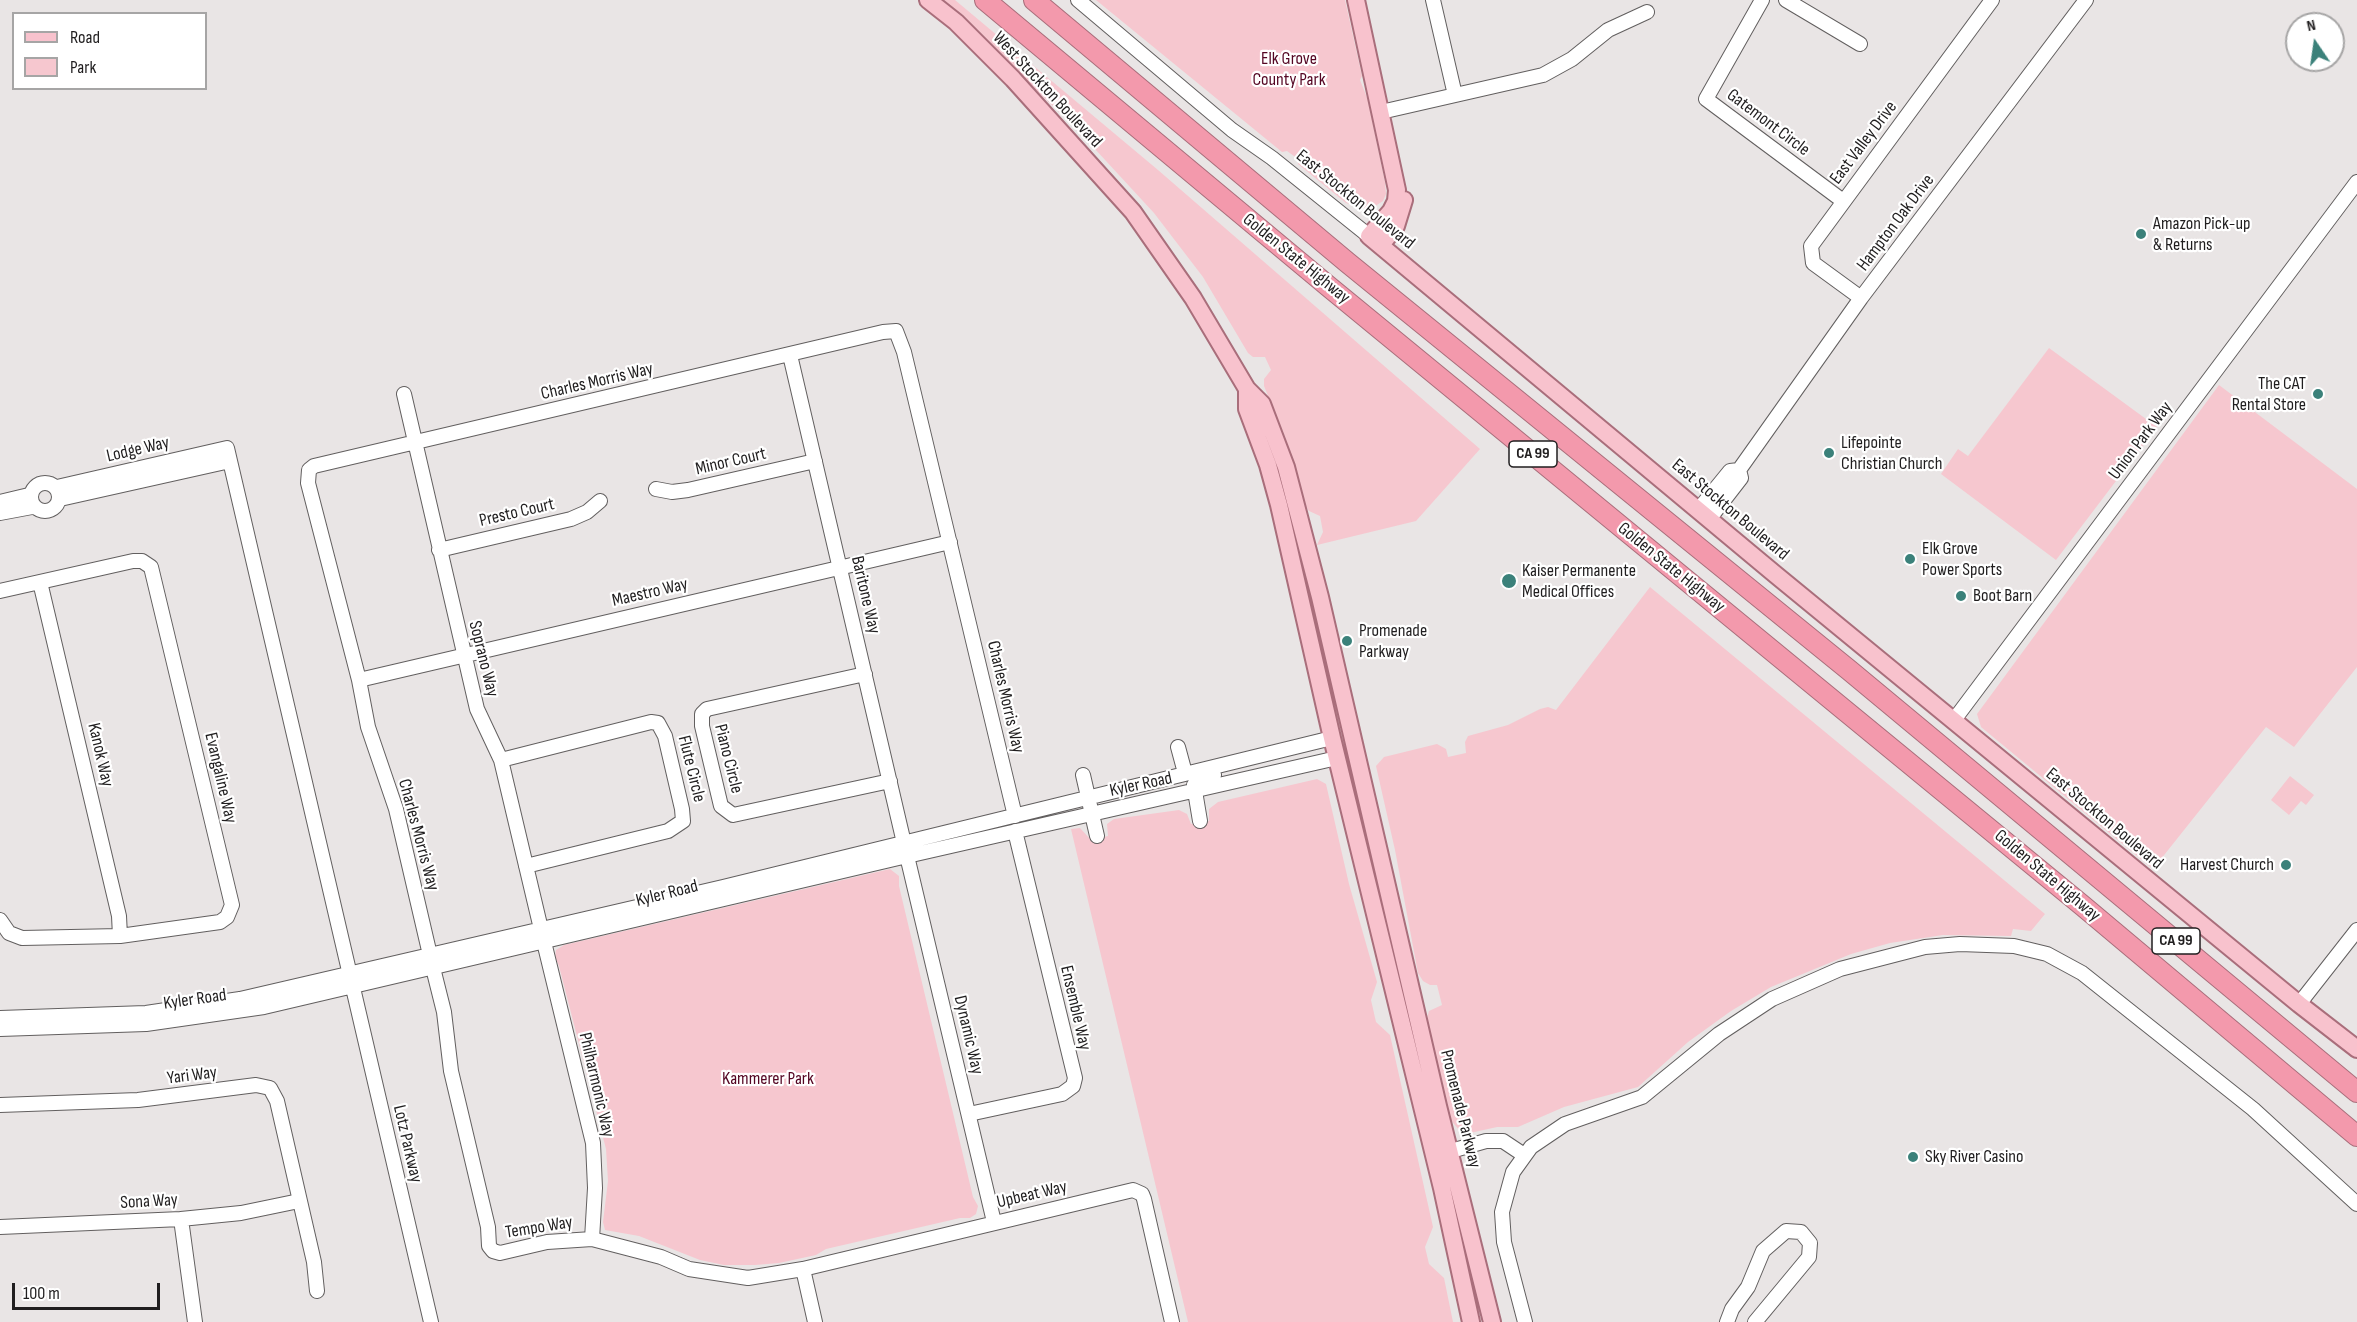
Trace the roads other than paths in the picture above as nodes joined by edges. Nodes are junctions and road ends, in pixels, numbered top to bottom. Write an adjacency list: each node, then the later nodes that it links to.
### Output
1 (928, 0): 17 (main road, West Stockton Boulevard)
2 (985, 0): 79 (highway, Golden State Highway / CA 99)
3 (1034, 0): 75 (highway, Golden State Highway / CA 99)
4 (1078, 0): 18 (street, East Stockton Boulevard)
5 (1356, 0): 14 (main road)
6 (1433, 0): 13 (street)
7 (1762, 0): 16 (street, Gatemont Circle)
8 (1786, 0): 12 (street)
9 (1992, 0): 16 (street, East Valley Drive)
10 (2086, 0): 19 (street, Hampton Oak Drive)
11 (1647, 12): 13 (street)
12 (1860, 44)
13 (1455, 95): 14 (street)
14 (1381, 112): 18 (main road)
15 (2357, 182): 45 (street, Union Park Way)
16 (1843, 201): 19 (street, East Valley Drive)
17 (1133, 212): 21 (main road, Promenade Parkway)
18 (1375, 240): 33 (main road, East Stockton Boulevard)
19 (1862, 298): 33 (street, Hampton Oak Drive)
20 (790, 355): 23 (street, Charles Morris Way); 25 (street, Baritone Way); 36 (street, Charles Morris Way)
21 (1247, 389): 26 (main road, Promenade Parkway); 34 (main road, Promenade Parkway)
22 (404, 394): 23 (street, Soprano Way)
23 (415, 443): 37 (street, Soprano Way); 44 (street, Charles Morris Way)
24 (228, 454): 28 (street, Lodge Way); 68 (street, Lotz Parkway)
25 (815, 461): 27 (street, Minor Court); 38 (street, Baritone Way)
26 (1268, 465): 34 (main road); 35 (main road, Promenade Parkway)
27 (656, 489)
28 (59, 493): 29 (street, Lodge Way); 29 (street, Lodge Way)
29 (31, 501): 31 (street, Lodge Way); 32 (street, Lodge Way)
30 (600, 501): 37 (street, Presto Court)
31 (0, 502)
32 (0, 513)
33 (1704, 514): 45 (main road, East Stockton Boulevard)
34 (1302, 526): 41 (main road, Promenade Parkway)
35 (1286, 536): 41 (main road); 46 (main road, Promenade Parkway)
36 (950, 542): 38 (street, Maestro Way); 57 (street, Charles Morris Way)
37 (439, 550): 42 (street, Soprano Way)
38 (840, 567): 42 (street, Maestro Way); 43 (street, Baritone Way)
39 (40, 582): 40 (street, Evangaline Way); 65 (street, Kanok Way); 65 (street, Evangaline Way)
40 (0, 591)
41 (1320, 597): 69 (main road, Promenade Parkway)
42 (464, 655): 44 (street, Maestro Way); 50 (street, Soprano Way)
43 (865, 674): 53 (street, Baritone Way); 53 (street, Piano Circle)
44 (359, 680): 67 (street, Charles Morris Way)
45 (1954, 720): 70 (main road, East Stockton Boulevard)
46 (1332, 738): 48 (street, Kyler Road); 49 (main road, Promenade Parkway)
47 (1178, 747): 51 (street)
48 (1282, 750): 51 (street, Kyler Road); 54 (street)
49 (1337, 758): 54 (street, Kyler Road); 62 (main road, Promenade Parkway)
50 (501, 760): 61 (street, Soprano Way); 61 (street, Flute Circle)
51 (1185, 773): 55 (street, Kyler Road)
52 (1083, 775): 55 (street)
53 (890, 781): 60 (street, Baritone Way)
54 (1193, 792): 56 (street, Kyler Road); 58 (street)
55 (1088, 798): 56 (street); 57 (street, Kyler Road)
56 (1092, 813): 57 (street, Kyler Road); 59 (street)
57 (1013, 821): 60 (street, Kyler Road); 78 (street, Ensemble Way)
58 (1200, 821)
59 (1097, 836)
60 (906, 849): 66 (street, Kyler Road); 66 (street, Kyler Road); 78 (street, Dynamic Way)
61 (526, 866): 66 (street, Soprano Way)
62 (1373, 906): 69 (main road); 71 (main road, Promenade Parkway)
63 (0, 920): 65 (street, Evangaline Way)
64 (2357, 930): 70 (street)
65 (120, 936)
66 (542, 936): 67 (street, Kyler Road); 67 (street, Kyler Road); 87 (street, Philharmonic Way)
67 (432, 962): 68 (street, Kyler Road); 87 (street, Tempo Way)
68 (350, 981): 72 (street, Kyler Road); 73 (street, Kyler Road); 92 (street, Lotz Parkway)
69 (1414, 1001): 77 (main road, Promenade Parkway)
70 (2299, 1004): 74 (main road, East Stockton Boulevard)
71 (1398, 1007): 77 (main road); 95 (main road, Promenade Parkway)
72 (0, 1018)
73 (0, 1029)
74 (2357, 1048)
75 (2357, 1092)
76 (0, 1105): 82 (street, Yari Way)
77 (1438, 1106): 80 (main road, Promenade Parkway)
78 (969, 1114): 85 (street, Dynamic Way)
79 (2357, 1136)
80 (1451, 1151): 81 (street); 96 (main road, Promenade Parkway)
81 (1524, 1155): 83 (street); 97 (street)
82 (299, 1201): 84 (street, Sona Way); 89 (street)
83 (2357, 1204)
84 (181, 1219): 86 (street, Sona Way); 91 (street)
85 (994, 1222): 88 (street, Upbeat Way); 90 (street, Upbeat Way)
86 (0, 1227)
87 (592, 1239): 88 (street, Tempo Way)
88 (803, 1269): 93 (street)
89 (316, 1291)
90 (1172, 1320): 94 (street)
91 (195, 1322)
92 (431, 1322)
93 (815, 1322)
94 (1157, 1322)
95 (1471, 1322)
96 (1492, 1322)
97 (1525, 1322)
98 (1727, 1322): 99 (street)
99 (1755, 1322)

